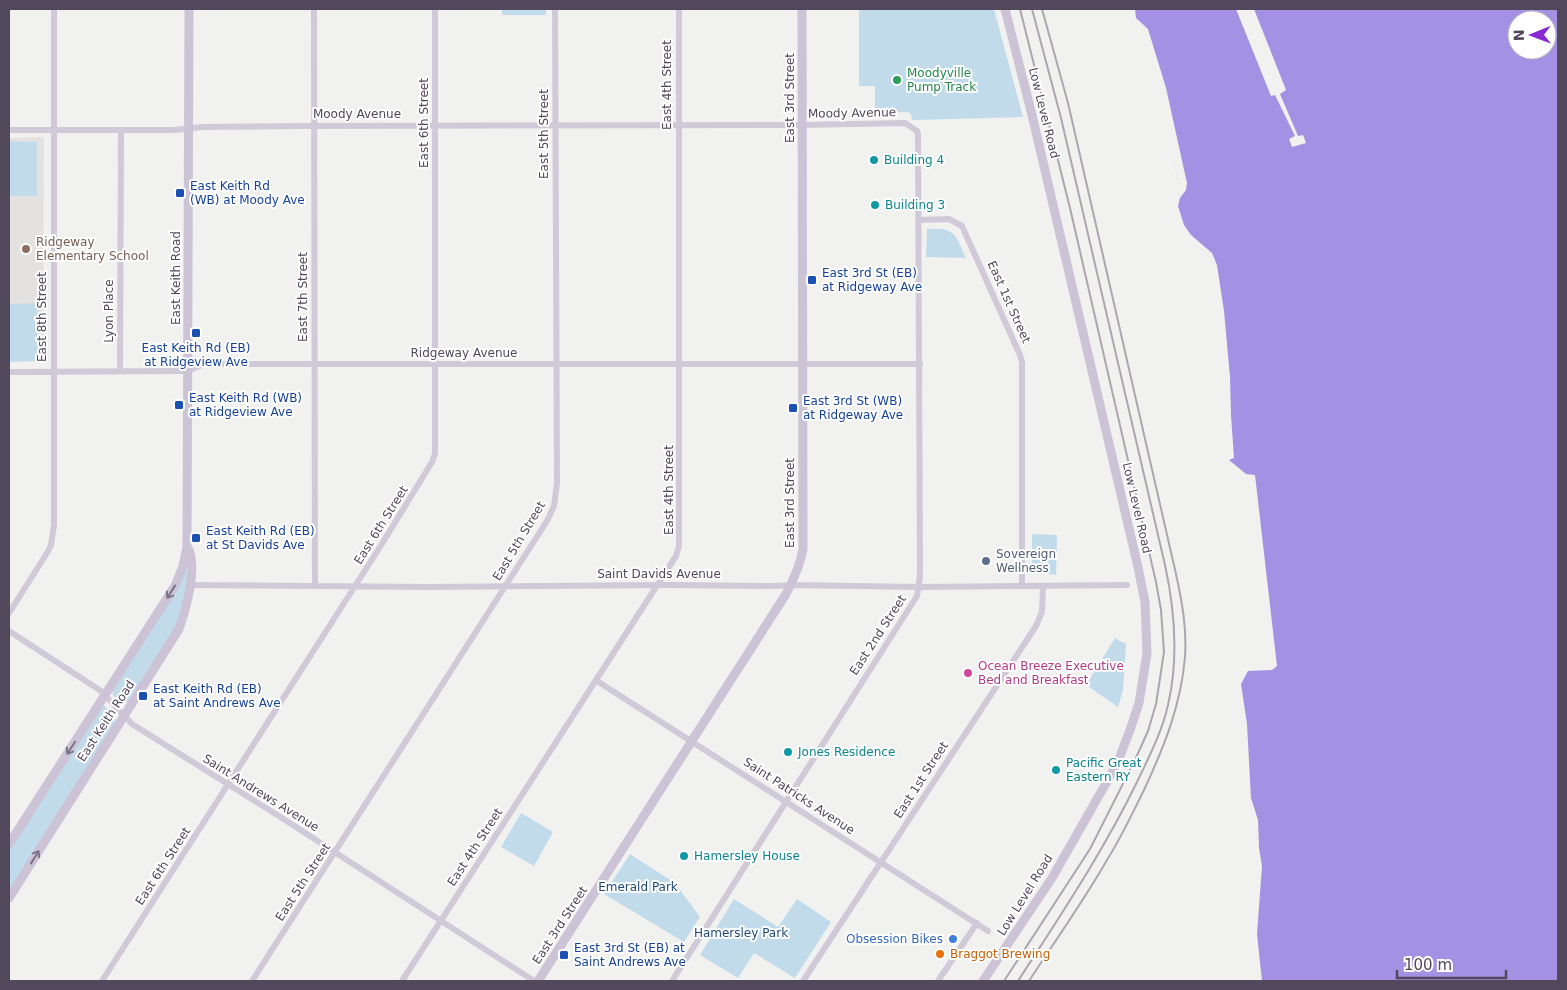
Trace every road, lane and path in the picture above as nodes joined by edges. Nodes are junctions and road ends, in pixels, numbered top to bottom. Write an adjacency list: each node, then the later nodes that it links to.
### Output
1 (54, 9): 17 (street, East 8th Street)
2 (188, 9): 14 (street, East Keith Road)
3 (314, 9): 13 (street, East 7th Street)
4 (435, 9): 9 (street, East 6th Street)
5 (555, 9): 10 (street, East 5th Street)
6 (679, 9): 11 (street, East 4th Street)
7 (802, 9): 12 (street, East 3rd Street)
8 (1004, 9): 63 (street, Low Level Road)
9 (435, 125): 10 (street, Moody Avenue); 13 (street, Moody Avenue); 20 (street, East 6th Street)
10 (556, 125): 11 (street, Moody Avenue); 21 (street, East 5th Street)
11 (678, 125): 12 (street, Moody Avenue); 22 (street, East 4th Street)
12 (802, 125): 15 (street, Moody Avenue); 23 (street, East 3rd Street)
13 (314, 126): 14 (street, Moody Avenue); 25 (street, East 7th Street)
14 (189, 128): 18 (street, Moody Avenue); 26 (street, East Keith Road)
15 (914, 128): 19 (street, East 2nd Street)
16 (9, 130): 17 (street, Moody Avenue)
17 (54, 130): 18 (street, Moody Avenue); 29 (street, East 8th Street)
18 (120, 131): 27 (street, Lyon Place)
19 (919, 220): 24 (street, East 2nd Street); 38 (street, East 1st Street)
20 (435, 364): 21 (street, Ridgeway Avenue); 25 (street, Ridgeway Avenue); 36 (street, East 6th Street)
21 (556, 364): 22 (street, Ridgeway Avenue); 37 (street, East 5th Street)
22 (679, 364): 23 (street, Ridgeway Avenue); 32 (street, East 4th Street)
23 (802, 364): 24 (street, Ridgeway Avenue); 31 (street, East 3rd Street)
24 (920, 364): 39 (street, East 2nd Street)
25 (314, 365): 26 (street, Ridgeway Avenue); 35 (street, East 7th Street)
26 (188, 370): 27 (street, Ridgeway Avenue); 30 (street, East Keith Road)
27 (120, 371): 29 (street, Ridgeway Avenue)
28 (9, 372): 29 (street, Ridgeway Avenue)
29 (54, 372): 41 (street, East 8th Street)
30 (187, 547): 34 (street, East Keith Road); 44 (street, East Keith Road, one-way to 44)
31 (791, 584): 32 (street, Saint Davids Avenue); 39 (street, Saint Davids Avenue); 46 (street, East 3rd Street)
32 (657, 585): 37 (street, Saint Davids Avenue); 43 (street, East 4th Street)
33 (1126, 585): 40 (street, Saint Davids Avenue)
34 (190, 586): 35 (street, Saint Davids Avenue); 45 (street, East Keith Road)
35 (315, 586): 36 (street, Saint Davids Avenue)
36 (355, 586): 37 (street, Saint Davids Avenue); 47 (street, East 6th Street)
37 (505, 586): 50 (street, East 5th Street)
38 (1022, 586): 39 (street, Saint Davids Avenue); 40 (street, Saint Davids Avenue)
39 (919, 587): 48 (street, East 2nd Street)
40 (1043, 587): 51 (street, East 1st Street)
41 (9, 613)
42 (9, 631): 44 (street, Saint Andrews Avenue)
43 (597, 681): 46 (street, Saint Patricks Avenue); 53 (street, East 4th Street)
44 (105, 695): 45 (street, Saint Andrews Avenue); 49 (street, East Keith Road, one-way to 49)
45 (124, 716): 47 (street, Saint Andrews Avenue); 52 (street, East Keith Road, one-way to 45)
46 (692, 742): 48 (street, Saint Patricks Avenue); 59 (street, East 3rd Street)
47 (228, 785): 50 (street, Saint Andrews Avenue); 56 (street, East 6th Street)
48 (786, 801): 51 (street, Saint Patricks Avenue); 60 (street, East 2nd Street)
49 (9, 844)
50 (335, 853): 53 (street, Saint Andrews Avenue); 57 (street, East 5th Street)
51 (881, 862): 54 (street, Saint Patricks Avenue); 61 (street, East 1st Street)
52 (9, 898)
53 (440, 921): 58 (street, East 4th Street); 59 (street, Saint Andrews Avenue)
54 (977, 923): 55 (street, Saint Patricks Avenue); 62 (street)
55 (988, 931)
56 (102, 981)
57 (252, 981)
58 (402, 981)
59 (536, 981)
60 (672, 981)
61 (803, 981)
62 (938, 981)
63 (983, 981)

